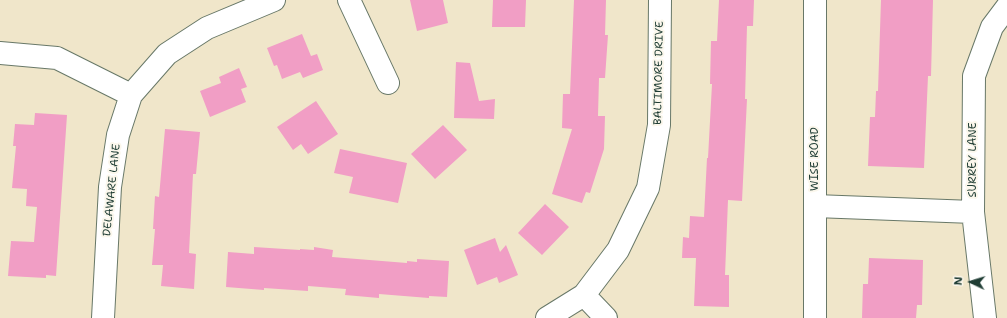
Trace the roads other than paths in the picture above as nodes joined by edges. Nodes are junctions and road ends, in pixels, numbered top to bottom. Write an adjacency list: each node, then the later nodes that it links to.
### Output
1 (274, 0): 8 (street, DELAWARE LANE)
2 (348, 0): 7 (street)
3 (660, 0): 11 (street, BALTIMORE DRIVE)
4 (815, 0): 9 (street, WISE ROAD)
5 (1007, 7): 10 (street, SURREY LANE)
6 (0, 53): 8 (street)
7 (388, 83)
8 (131, 95): 12 (street, DELAWARE LANE)
9 (815, 206): 10 (street, SURREY LANE); 15 (street, WISE ROAD)
10 (973, 212): 16 (street)
11 (584, 295): 13 (street); 14 (street)
12 (103, 318)
13 (547, 318)
14 (606, 318)
15 (815, 318)
16 (984, 318)

